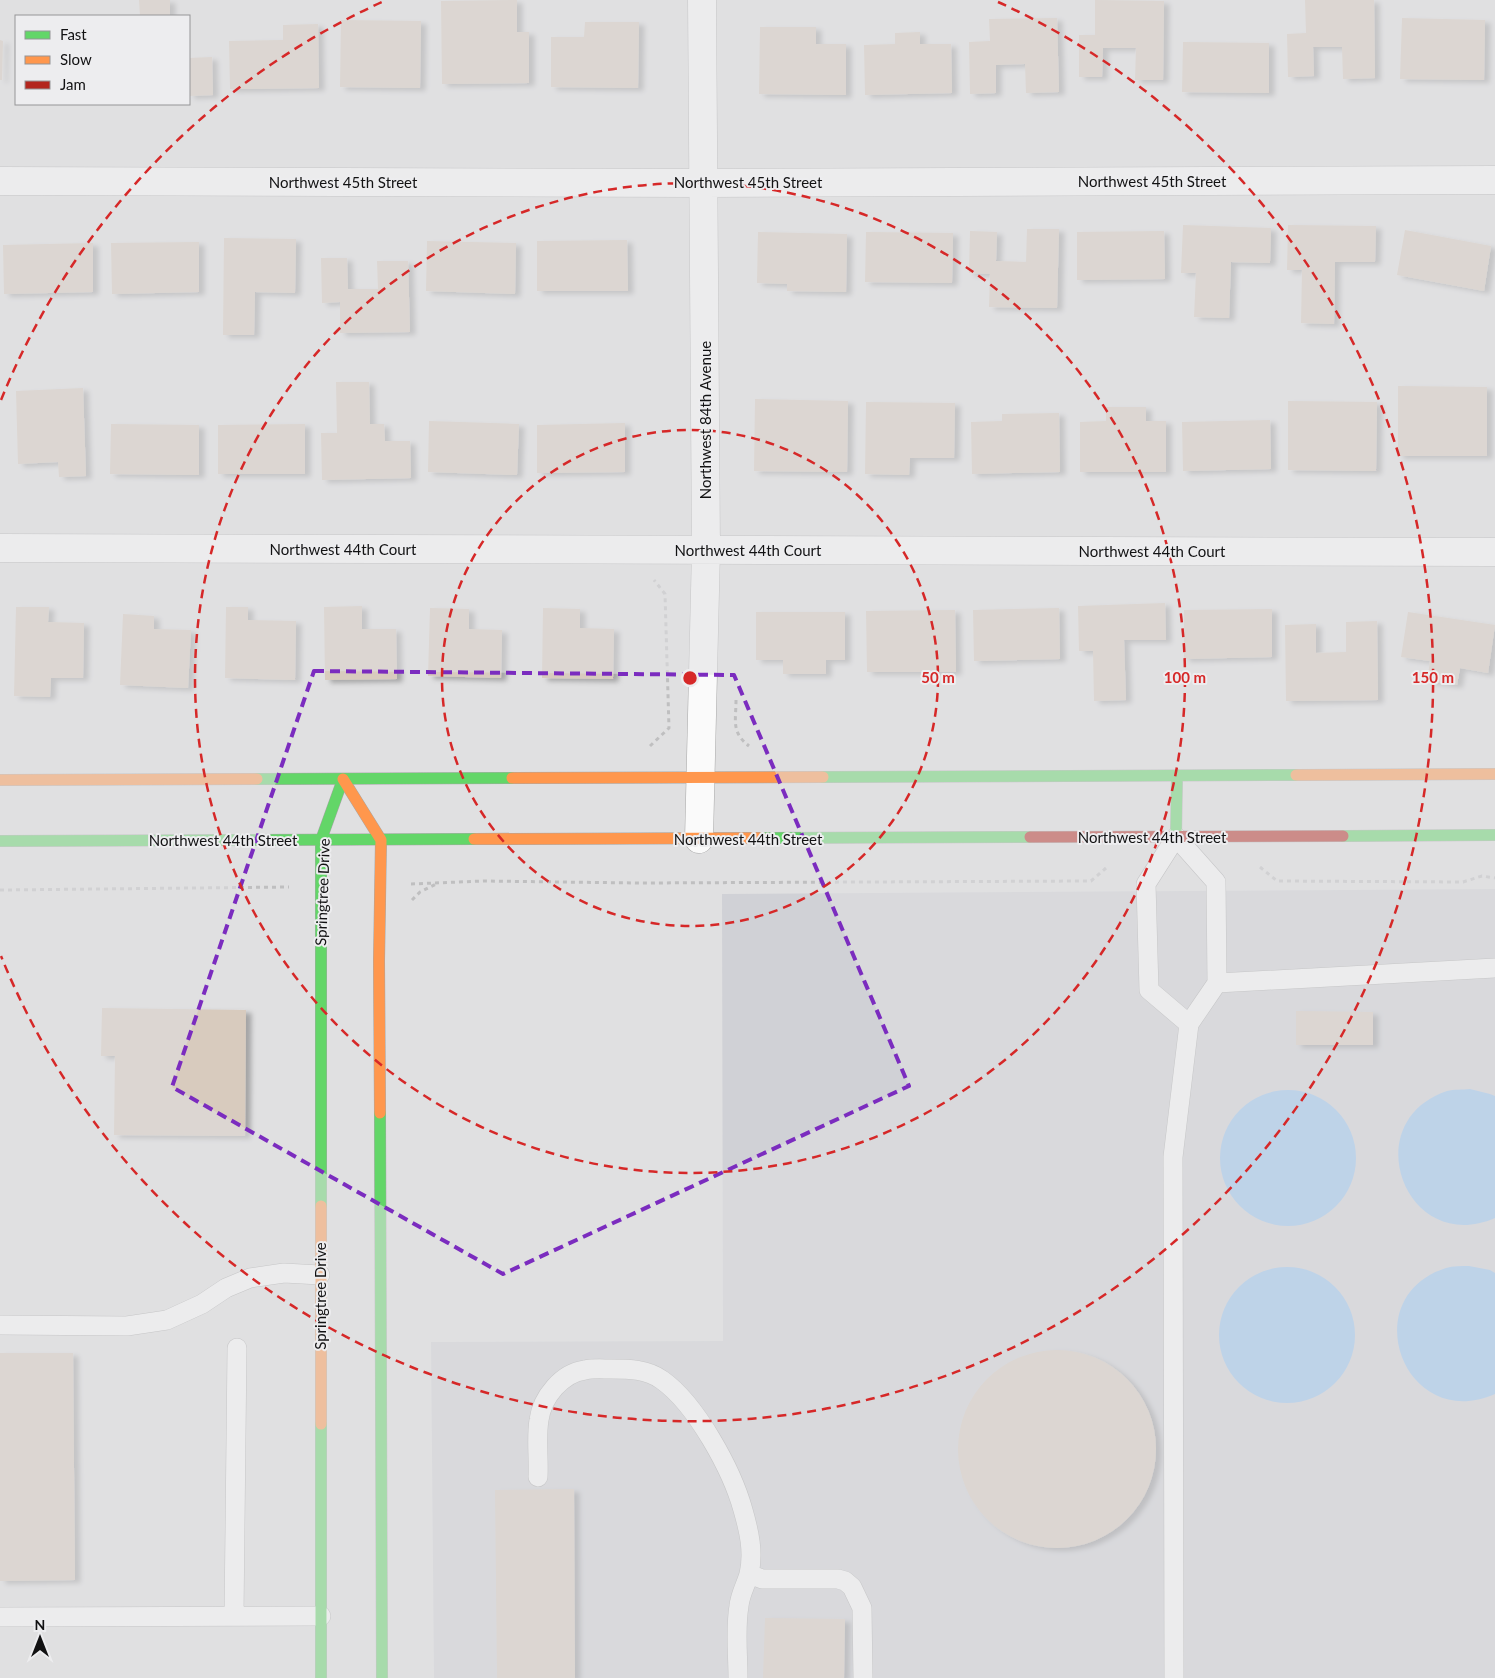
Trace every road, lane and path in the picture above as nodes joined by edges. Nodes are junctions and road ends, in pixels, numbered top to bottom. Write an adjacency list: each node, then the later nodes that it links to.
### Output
1 (702, 0): 4 (street, Northwest 84th Avenue)
2 (1495, 180): 4 (street, Northwest 45th Street)
3 (0, 181): 4 (street, Northwest 45th Street)
4 (704, 183): 6 (street, Northwest 84th Avenue)
5 (0, 548): 6 (street, Northwest 44th Court)
6 (706, 550): 7 (street, Northwest 44th Court); 14 (street, Northwest 84th Avenue)
7 (1495, 552)
8 (652, 577): 11 (path)
9 (736, 692): 10 (path)
10 (750, 746)
11 (648, 748)
12 (1495, 774): 13 (street)
13 (1177, 775): 14 (street); 18 (street)
14 (701, 778): 15 (street); 19 (street, Northwest 84th Avenue)
15 (343, 779): 16 (street); 20 (street, Springtree Drive); 21 (street)
16 (0, 780)
17 (1495, 835): 18 (street, Northwest 44th Street)
18 (1176, 837): 19 (street, Northwest 44th Street); 30 (lane); 31 (lane)
19 (699, 839): 21 (street, Northwest 44th Street)
20 (320, 840): 21 (street, Northwest 44th Street); 22 (street, Northwest 44th Street); 27 (street, Springtree Drive)
21 (381, 840): 26 (street)
22 (0, 841)
23 (1108, 866): 26 (path)
24 (1260, 868): 25 (path)
25 (1495, 878)
26 (380, 884): 41 (street)
27 (320, 886): 28 (path); 32 (street, Springtree Drive)
28 (0, 890)
29 (1495, 968): 30 (lane)
30 (1217, 983): 31 (lane)
31 (1189, 1024): 44 (lane)
32 (320, 1275): 33 (lane); 38 (street, Springtree Drive)
33 (0, 1325)
34 (237, 1348): 37 (lane)
35 (538, 1477): 36 (lane)
36 (749, 1574): 42 (lane); 43 (lane)
37 (234, 1616): 38 (lane); 39 (lane)
38 (320, 1616): 40 (street, Springtree Drive)
39 (0, 1617)
40 (321, 1678)
41 (382, 1678)
42 (738, 1678)
43 (864, 1678)
44 (1174, 1678)

